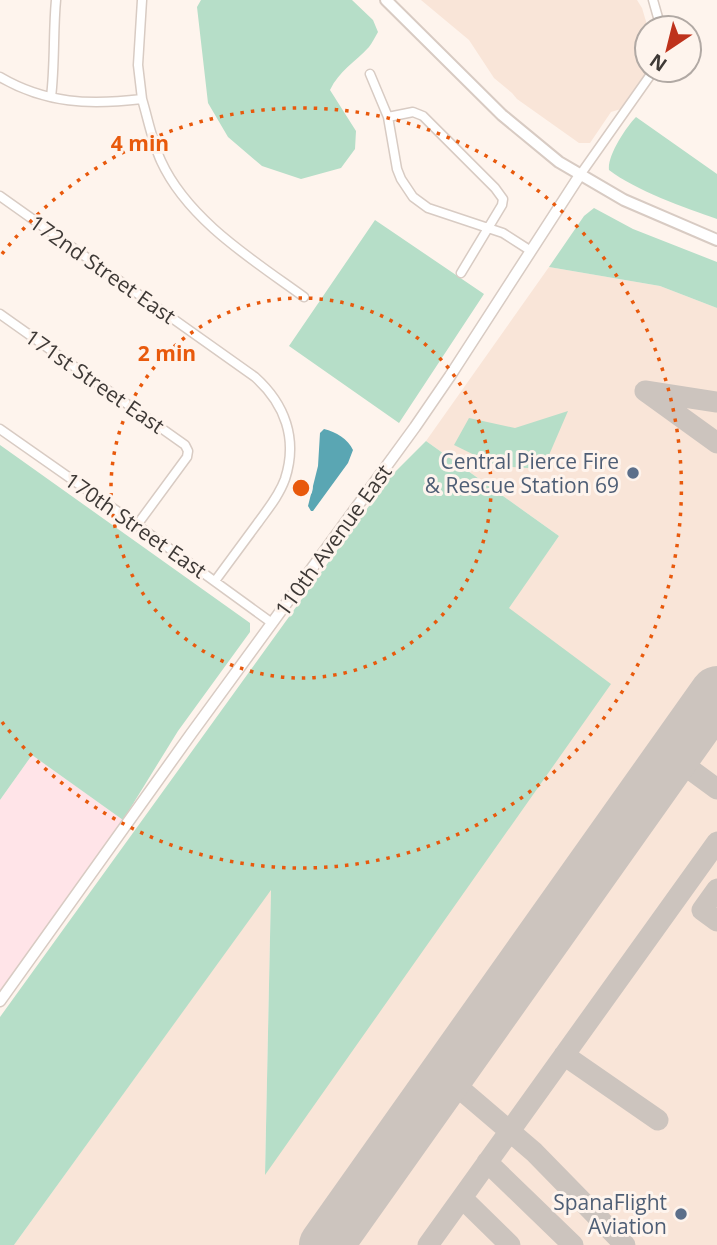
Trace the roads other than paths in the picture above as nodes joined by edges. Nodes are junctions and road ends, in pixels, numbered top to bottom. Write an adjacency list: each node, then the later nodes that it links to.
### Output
1 (56, 0): 7 (street)
2 (142, 0): 8 (street)
3 (386, 0): 10 (main road)
4 (370, 74): 9 (street)
5 (0, 77): 7 (street)
6 (644, 84): 10 (street, 110th Avenue East)
7 (51, 97): 8 (street)
8 (142, 99): 16 (street)
9 (388, 117): 12 (street); 12 (street)
10 (580, 175): 13 (main road); 14 (street, 110th Avenue East)
11 (0, 195): 20 (street, 172nd Street East)
12 (489, 227): 14 (street); 15 (street)
13 (717, 240)
14 (531, 251): 21 (street, 110th Avenue East)
15 (461, 273)
16 (304, 297)
17 (0, 314): 19 (street, 171st Street East)
18 (0, 429): 19 (street, 170th Street East)
19 (138, 525): 20 (street, 170th Street East)
20 (215, 581): 21 (street, 170th Street East)
21 (272, 623): 22 (street, 110th Avenue East)
22 (0, 1001)

